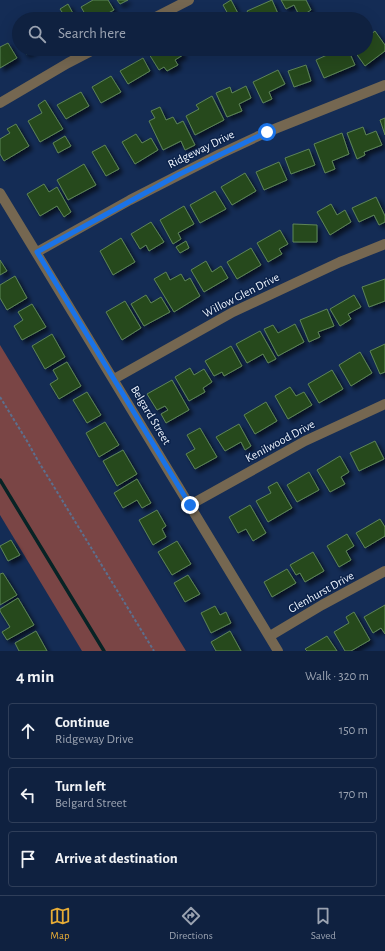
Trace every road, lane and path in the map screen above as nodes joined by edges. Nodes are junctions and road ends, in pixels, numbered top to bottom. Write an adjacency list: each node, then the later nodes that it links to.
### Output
1 (189, 0): 2 (street)
2 (166, 12)
3 (82, 56): 5 (street)
4 (385, 85): 8 (street, Ridgeway Drive)
5 (0, 103)
6 (0, 193): 8 (street, Belgard Street)
7 (385, 244): 9 (street, Willow Glen Drive)
8 (37, 252): 9 (street, Belgard Street)
9 (114, 379): 12 (street, Belgard Street)
10 (0, 397): 15 (path)
11 (385, 404): 12 (street, Kenilwood Drive)
12 (190, 505): 14 (street, Belgard Street)
13 (385, 571): 14 (street, Glenhurst Drive)
14 (270, 636): 16 (street, Belgard Street)
15 (154, 651)
16 (278, 651)

